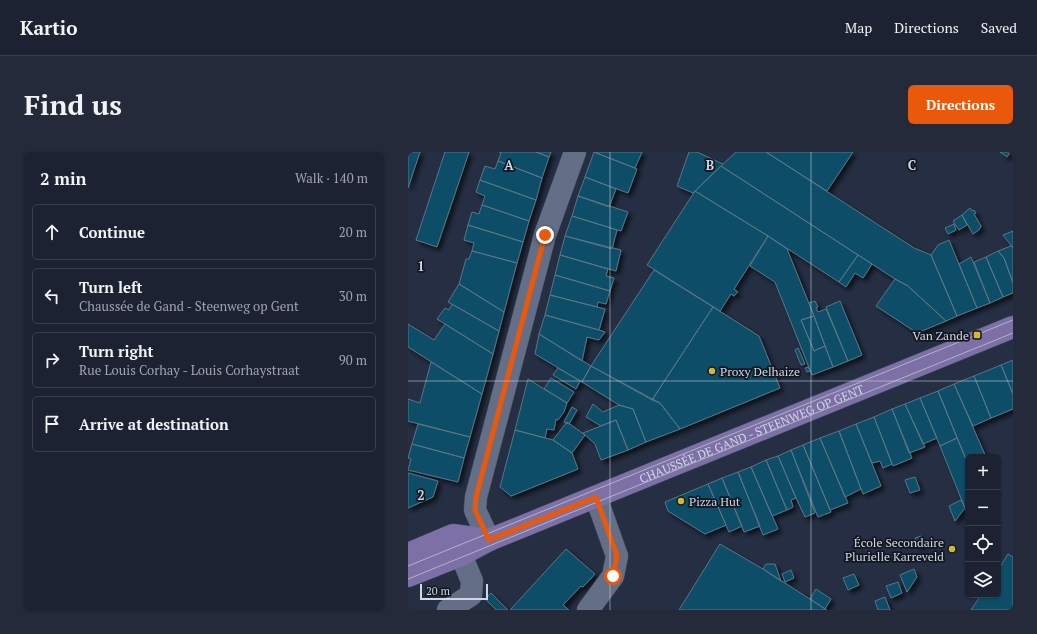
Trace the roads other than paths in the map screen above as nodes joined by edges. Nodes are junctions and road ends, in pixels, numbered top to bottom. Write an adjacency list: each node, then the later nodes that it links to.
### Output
1 (575, 152): 4 (street)
2 (1013, 327): 3 (main road, CHAUSSÉE DE GAND - STEENWEG OP GENT)
3 (596, 497): 4 (main road, CHAUSSÉE DE GAND - STEENWEG OP GENT); 9 (street)
4 (489, 540): 5 (main road, CHAUSSÉE DE GAND - STEENWEG OP GENT)
5 (457, 545): 6 (main road); 7 (main road, CHAUSSÉE DE GAND - STEENWEG OP GENT); 8 (street)
6 (408, 554)
7 (408, 576)
8 (448, 610)
9 (588, 610)

